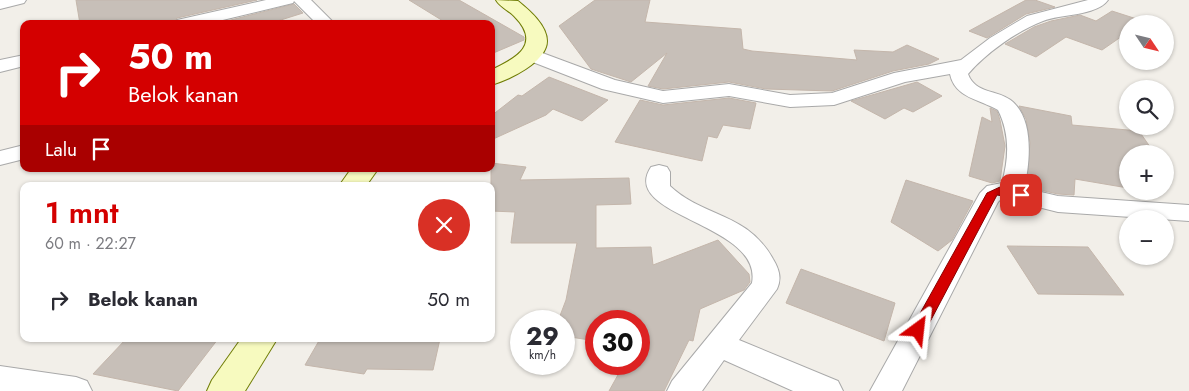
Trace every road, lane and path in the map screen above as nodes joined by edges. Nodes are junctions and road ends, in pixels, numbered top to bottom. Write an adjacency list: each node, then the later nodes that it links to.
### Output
1 (18, 0): 6 (street)
2 (287, 0): 7 (street)
3 (302, 0): 8 (street)
4 (505, 0): 9 (street)
5 (1100, 0): 11 (street)
6 (0, 4)
7 (200, 20)
8 (323, 20)
9 (531, 55): 11 (street); 13 (street)
10 (20, 61): 12 (street)
11 (966, 65): 17 (street)
12 (0, 66)
13 (495, 76)
14 (20, 153): 15 (street)
15 (0, 158)
16 (660, 172): 20 (street)
17 (1011, 192): 18 (street); 26 (street)
18 (1189, 212)
19 (258, 342): 23 (street)
20 (720, 346): 24 (street); 25 (street)
21 (0, 380): 22 (street)
22 (76, 391)
23 (225, 391)
24 (683, 391)
25 (827, 391)
26 (886, 391)

